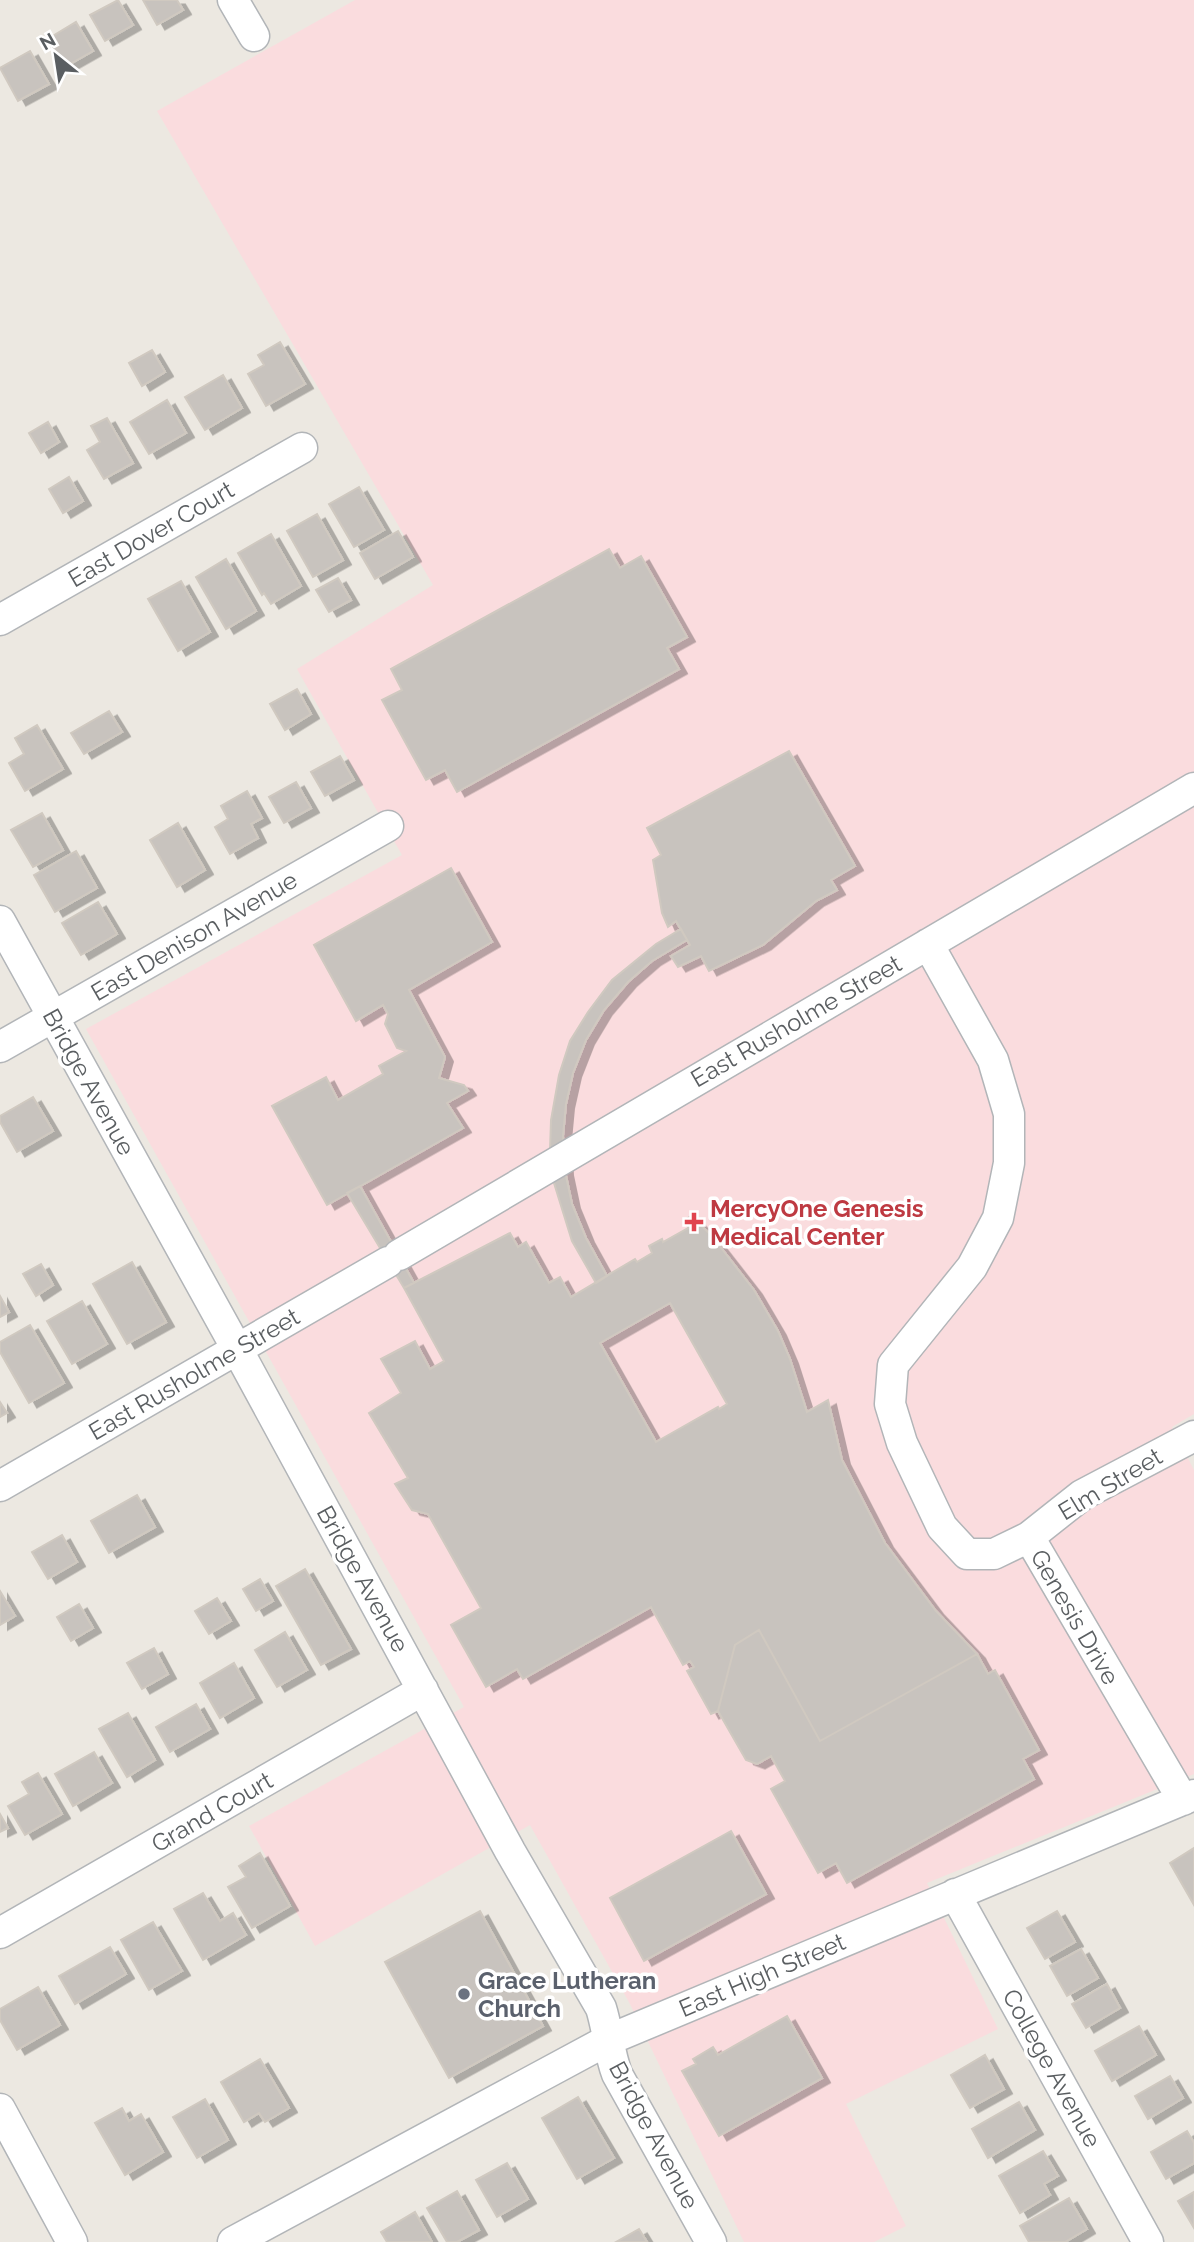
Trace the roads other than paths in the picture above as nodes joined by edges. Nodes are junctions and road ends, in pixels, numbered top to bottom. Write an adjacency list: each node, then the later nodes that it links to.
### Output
1 (233, 0): 2 (street)
2 (254, 36)
3 (302, 448): 4 (street, East Dover Court)
4 (0, 620)
5 (1194, 788): 8 (street, East Rusholme Street)
6 (388, 826): 9 (street, East Denison Avenue)
7 (0, 921): 9 (street, Bridge Avenue)
8 (928, 944): 11 (street, East Rusholme Street); 14 (street, Genesis Drive)
9 (52, 1016): 10 (street, East Denison Avenue); 11 (street, Bridge Avenue)
10 (0, 1047)
11 (237, 1349): 13 (street, East Rusholme Street); 15 (street, Bridge Avenue)
12 (1194, 1436): 14 (street, Elm Street)
13 (0, 1486)
14 (1029, 1537): 16 (street, Genesis Drive)
15 (423, 1690): 18 (street, Grand Court); 19 (street, Bridge Avenue)
16 (1188, 1797): 17 (street, East High Street)
17 (955, 1894): 19 (street, East High Street); 24 (street, College Avenue)
18 (0, 1933)
19 (608, 2040): 22 (street, East High Street); 23 (street, Bridge Avenue)
20 (0, 2109): 21 (street)
21 (72, 2242)
22 (233, 2242)
23 (711, 2242)
24 (1148, 2242)

